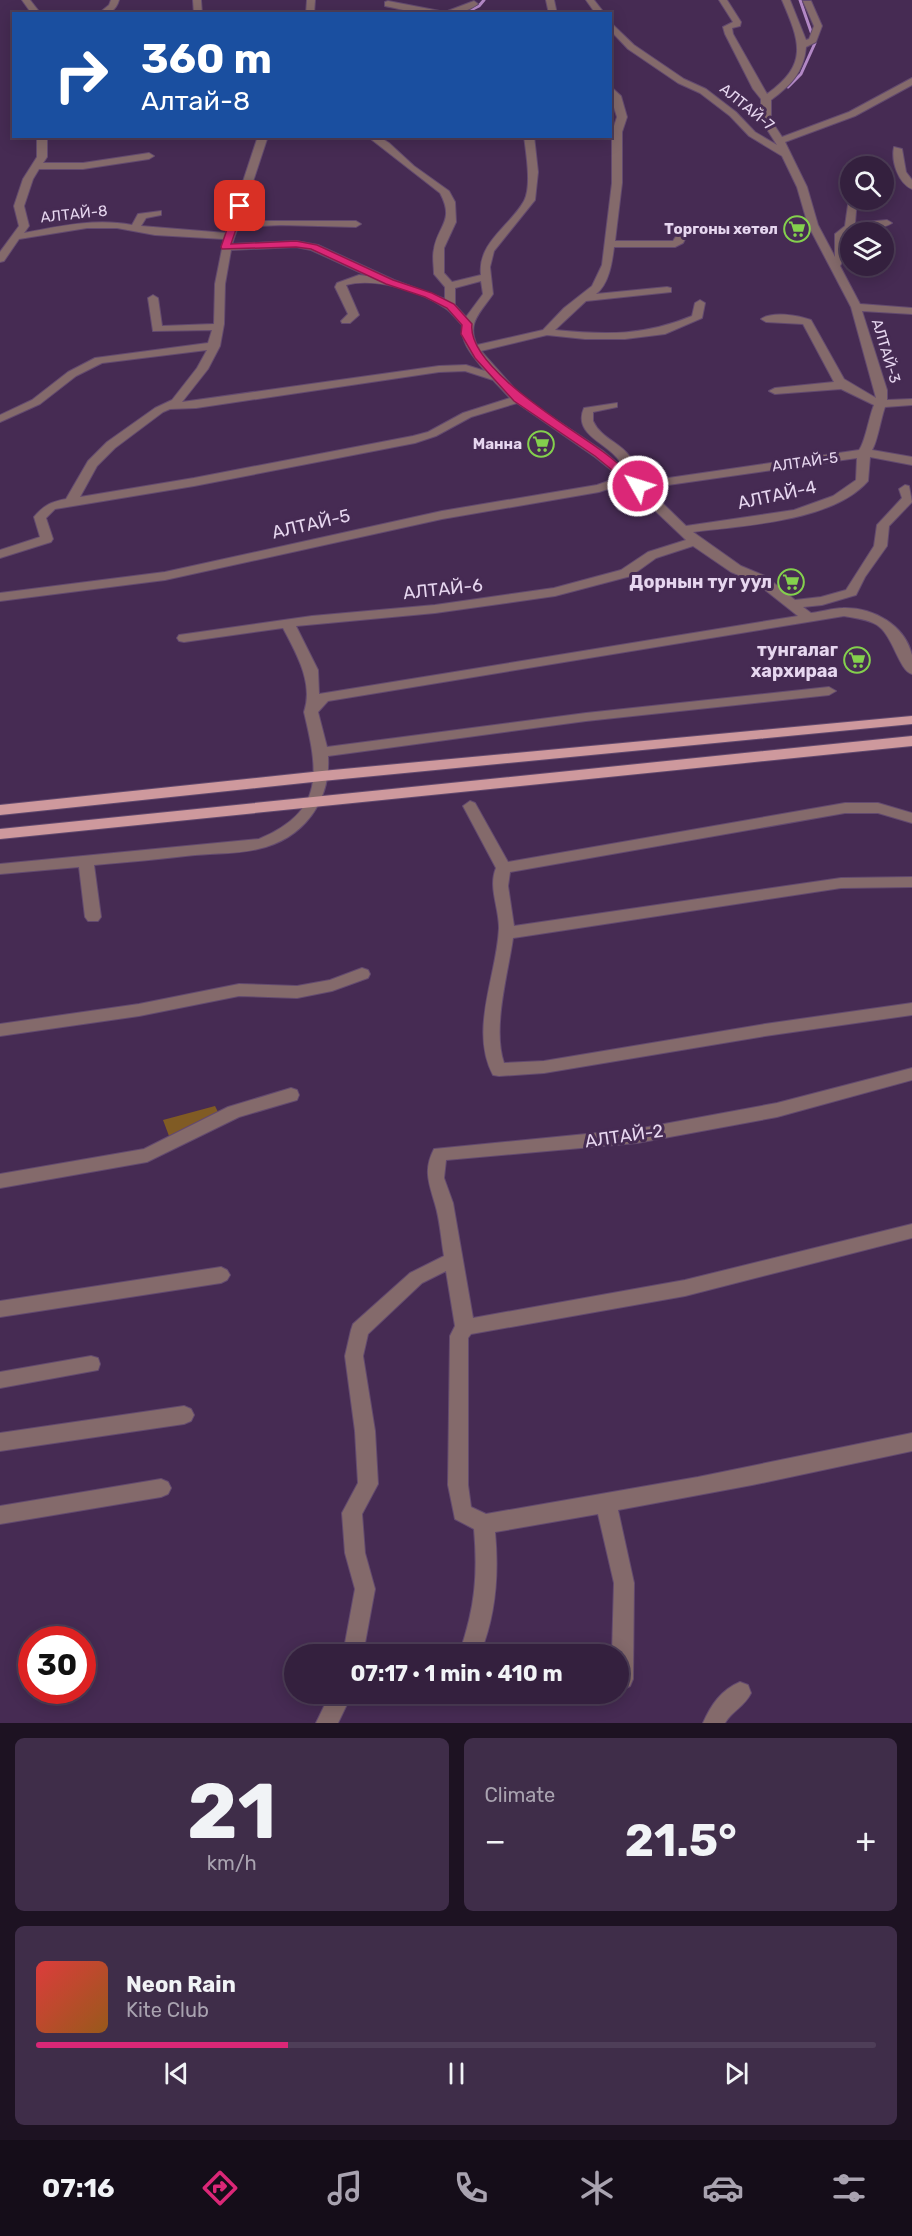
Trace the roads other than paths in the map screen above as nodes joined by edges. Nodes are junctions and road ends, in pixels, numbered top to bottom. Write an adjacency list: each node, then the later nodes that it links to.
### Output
1 (26, 0): 9 (street)
2 (115, 0): 10 (street)
3 (590, 0): 13 (street)
4 (723, 0): 18 (street, АЛТАЙ-7)
5 (786, 0): 15 (street)
6 (807, 1): 15 (street, АЛТАЙ-7)
7 (388, 4): 11 (street)
8 (473, 7): 12 (street)
9 (35, 12)
10 (105, 12)
11 (431, 12)
12 (455, 12)
13 (599, 12)
14 (612, 26): 25 (street, АЛТАЙ-7)
15 (801, 46): 18 (street, АЛТАЙ-7)
16 (912, 81): 23 (street)
17 (613, 93): 36 (street)
18 (766, 99): 23 (street, АЛТАЙ-7)
19 (42, 138): 27 (street, АЛТАЙ-8)
20 (262, 138): 30 (street)
21 (374, 138): 43 (street)
22 (529, 138): 41 (street)
23 (779, 141): 25 (street, АЛТАЙ-7)
24 (897, 149): 28 (street)
25 (787, 155): 39 (street, АЛТАЙ-3)
26 (149, 156): 27 (street)
27 (35, 166): 34 (street, АЛТАЙ-8)
28 (912, 186)
29 (157, 213): 32 (street)
30 (233, 224): 31 (street); 35 (street)
31 (356, 224)
32 (135, 228): 34 (street, АЛТАЙ-8); 35 (street, АЛТАЙ-8)
33 (682, 235): 36 (street)
34 (16, 237): 38 (street, АЛТАЙ-8)
35 (228, 242): 42 (street); 54 (street)
36 (609, 244): 46 (street)
37 (840, 258): 39 (street)
38 (0, 260): 40 (street, АЛТАЙ-8)
39 (833, 266): 49 (street, АЛТАЙ-3)
40 (0, 273)
41 (486, 278): 43 (street); 53 (street)
42 (390, 282): 48 (street); 52 (street)
43 (450, 286): 48 (street)
44 (667, 290): 46 (street)
45 (153, 298): 54 (street)
46 (586, 298): 55 (street)
47 (700, 303): 55 (street)
48 (450, 306): 53 (street)
49 (856, 307): 50 (street, АЛТАЙ-3); 63 (street, АЛТАЙ-3)
50 (912, 311)
51 (766, 318): 59 (street)
52 (346, 321)
53 (467, 324): 57 (street)
54 (218, 327): 56 (street)
55 (547, 332): 57 (street)
56 (214, 346): 65 (street); 66 (street)
57 (474, 349): 58 (street)
58 (497, 378): 61 (street); 65 (street)
59 (844, 386): 60 (street); 63 (street)
60 (775, 391)
61 (518, 399): 69 (street); 71 (street)
62 (912, 402): 63 (street)
63 (880, 404): 67 (street, АЛТАЙ-4)
64 (613, 405): 69 (street)
65 (168, 406): 71 (street)
66 (0, 419)
67 (865, 452): 68 (street); 69 (street, АЛТАЙ-5); 72 (street, АЛТАЙ-4)
68 (912, 461)
69 (633, 482): 72 (street); 75 (street, АЛТАЙ-5)
70 (904, 489): 76 (street)
71 (71, 502): 74 (street)
72 (684, 530): 73 (street)
73 (695, 541): 76 (street); 78 (street, АЛТАЙ-6)
74 (0, 554)
75 (0, 597)
76 (791, 603): 77 (street)
77 (807, 617): 80 (street); 82 (street)
78 (288, 624): 79 (street, АЛТАЙ-6); 82 (street)
79 (184, 638)
80 (912, 670)
81 (829, 691): 85 (street)
82 (313, 706): 85 (street)
83 (912, 720): 86 (main road)
84 (912, 741): 87 (main road)
85 (321, 752): 86 (street)
86 (322, 776): 87 (street); 89 (main road)
87 (315, 802): 91 (main road); 92 (street)
88 (470, 806): 93 (street)
89 (0, 810)
90 (912, 818): 93 (street)
91 (0, 834)
92 (86, 860): 94 (street); 96 (street)
93 (504, 868): 97 (street)
94 (0, 869)
95 (912, 882): 97 (street)
96 (93, 917)
97 (506, 933): 99 (street)
98 (362, 974): 100 (street)
99 (912, 1010)
100 (0, 1030)
101 (912, 1074): 105 (street, АЛТАЙ-2)
102 (291, 1095): 103 (street)
103 (0, 1181)
104 (912, 1231): 108 (street)
105 (452, 1260): 108 (street, АЛТАЙ-2); 118 (street)
106 (221, 1275): 107 (street)
107 (0, 1309)
108 (465, 1327): 117 (street, АЛТАЙ-2)
109 (91, 1364): 110 (street)
110 (0, 1380)
111 (184, 1415): 112 (street)
112 (0, 1442)
113 (912, 1442): 115 (street)
114 (161, 1488): 116 (street)
115 (606, 1503): 117 (street); 120 (street)
116 (0, 1515)
117 (484, 1524): 119 (street)
118 (355, 1644)
119 (473, 1644)
120 (623, 1644)
121 (740, 1693): 124 (street)
122 (336, 1704): 123 (street)
123 (327, 1723)
124 (714, 1723)

